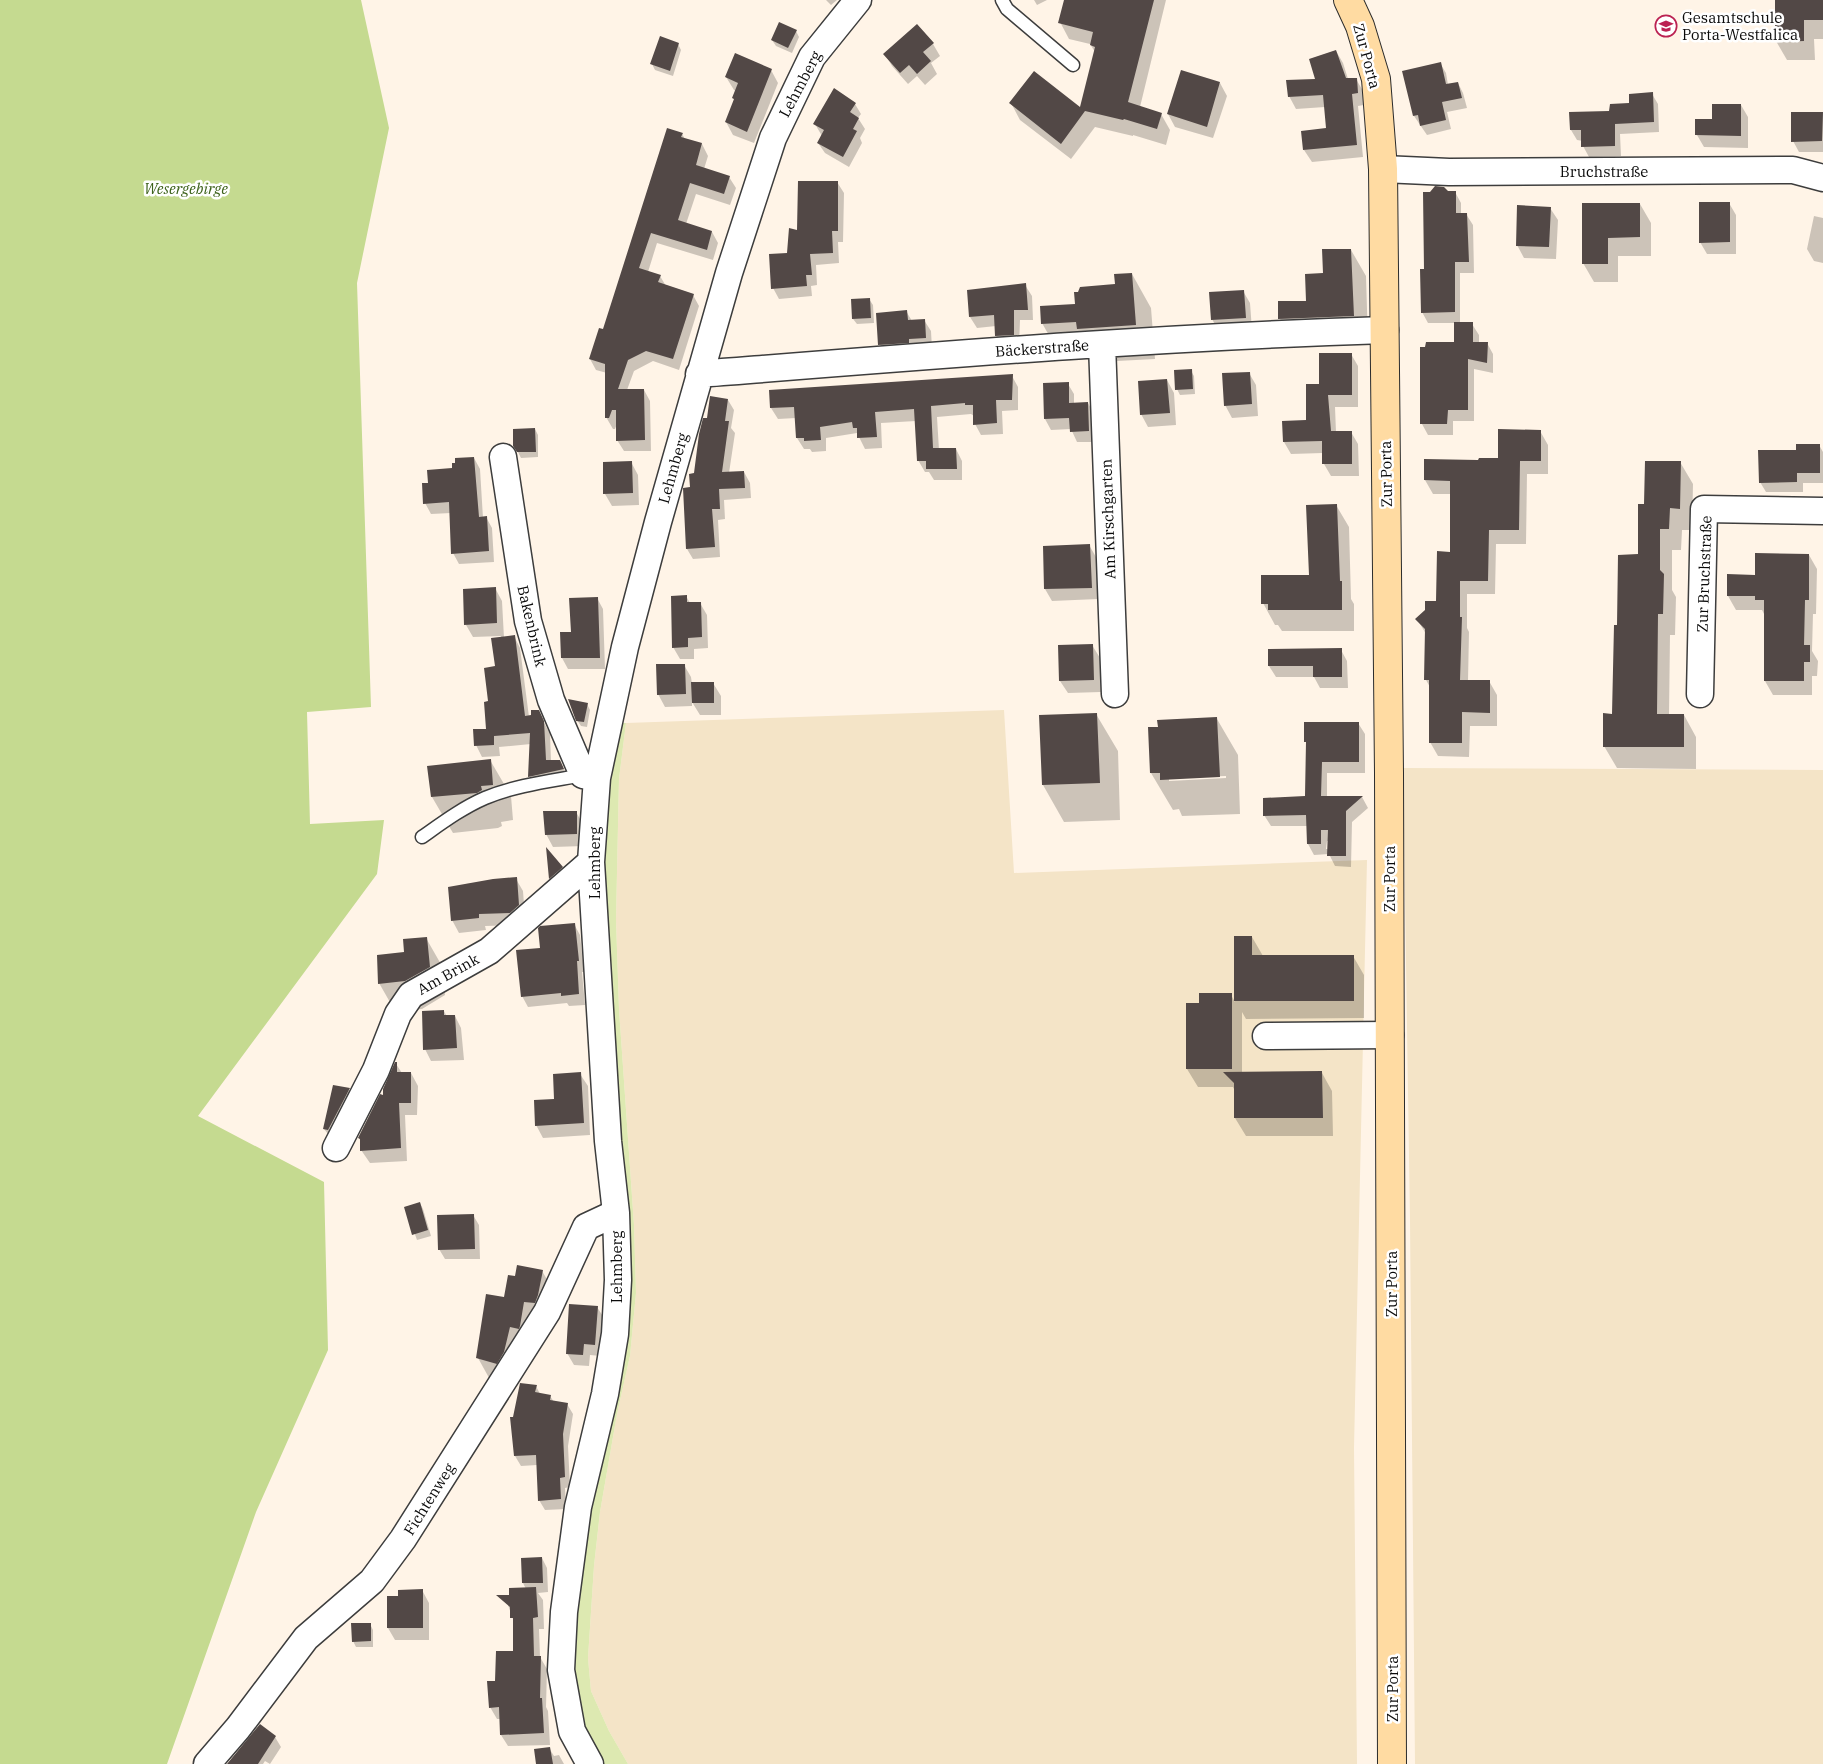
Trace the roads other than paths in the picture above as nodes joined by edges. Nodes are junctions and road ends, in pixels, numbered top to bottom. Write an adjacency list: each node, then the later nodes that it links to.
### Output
1 (858, 0): 9 (street, Lehmberg)
2 (1002, 0): 4 (lane)
3 (1348, 0): 5 (main road, Zur Porta)
4 (1073, 65)
5 (1384, 169): 6 (street, Bruchstraße); 7 (main road, Zur Porta)
6 (1823, 178)
7 (1385, 330): 8 (street, Bäckerstraße); 17 (main road, Zur Porta)
8 (1102, 344): 9 (street, Bäckerstraße); 12 (street, Am Kirschgarten)
9 (699, 374): 14 (street, Lehmberg)
10 (504, 457): 14 (street, Bakenbrink)
11 (1823, 511): 13 (street, Zur Bruchstraße)
12 (1115, 694)
13 (1700, 694)
14 (590, 777): 15 (lane); 16 (street, Lehmberg)
15 (422, 837)
16 (591, 862): 19 (street, Am Brink); 20 (street, Lehmberg)
17 (1390, 1035): 18 (street); 23 (main road, Zur Porta)
18 (1266, 1036)
19 (336, 1148)
20 (616, 1213): 21 (street, Fichtenweg); 22 (street, Lehmberg)
21 (207, 1764)
22 (590, 1764)
23 (1392, 1764)

